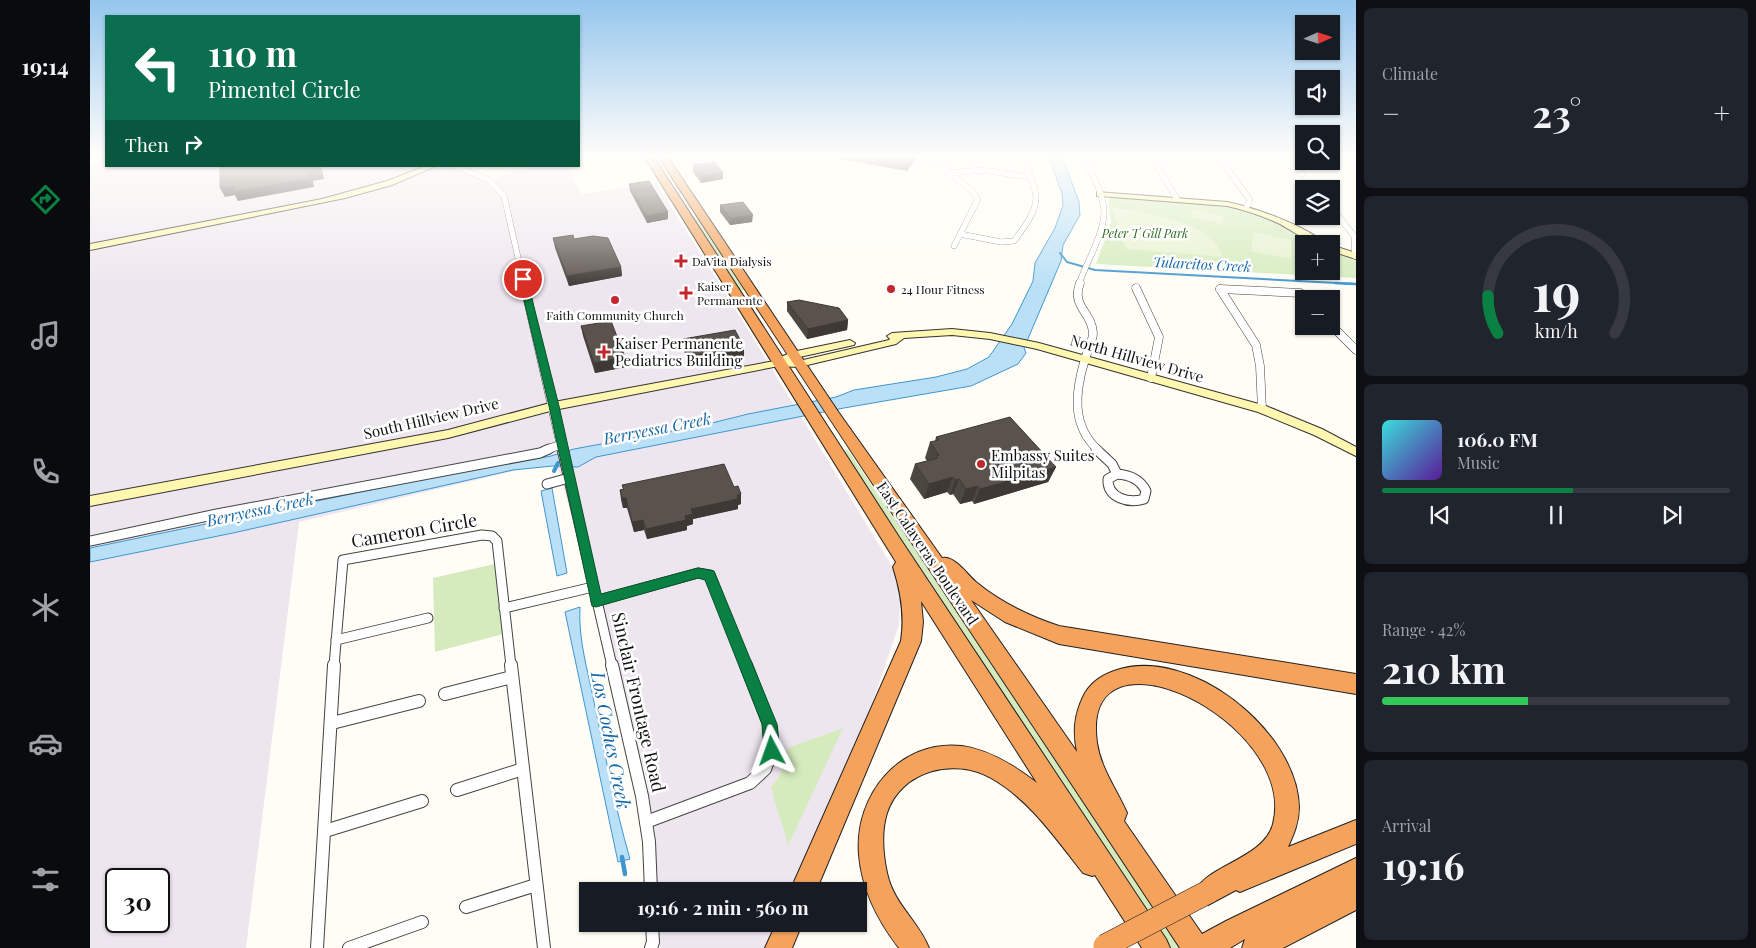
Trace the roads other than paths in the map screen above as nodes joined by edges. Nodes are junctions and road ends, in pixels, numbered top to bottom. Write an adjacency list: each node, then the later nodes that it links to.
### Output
1 (327, 200): 15 (street)
2 (505, 200): 26 (street, Sinclair Frontage Road)
3 (676, 200): 24 (highway, East Calaveras Boulevard)
4 (691, 200): 22 (highway, East Calaveras Boulevard)
5 (977, 200): 12 (street)
6 (1036, 200): 12 (street)
7 (1101, 200): 23 (street)
8 (1189, 200): 10 (street)
9 (1250, 200): 10 (street)
10 (1246, 208): 13 (street)
11 (1340, 218): 17 (street)
12 (960, 234): 14 (street)
13 (1306, 235)
14 (954, 246)
15 (90, 247)
16 (1340, 251): 17 (street)
17 (1356, 256)
18 (1136, 288): 25 (street)
19 (1295, 293): 28 (street)
20 (1340, 334): 21 (street)
21 (1356, 350)
22 (795, 360): 23 (street, North Hillview Drive); 24 (street, North Hillview Drive); 27 (highway, East Calaveras Boulevard)
23 (1085, 360): 25 (street, North Hillview Drive); 31 (street)
24 (779, 363): 26 (street, South Hillview Drive); 27 (highway, East Calaveras Boulevard)
25 (1151, 378): 28 (street, North Hillview Drive)
26 (554, 406): 29 (street, Sinclair Frontage Road); 34 (street, South Hillview Drive)
27 (822, 409): 35 (highway, East Calaveras Boulevard); 37 (highway, East Calaveras Boulevard)
28 (1262, 410): 30 (street, North Hillview Drive)
29 (562, 445): 32 (street, Sinclair Frontage Road); 36 (street)
30 (1356, 452)
31 (1117, 474)
32 (569, 476): 33 (street); 38 (street, Sinclair Frontage Road)
33 (547, 484)
34 (90, 501)
35 (907, 520): 44 (highway); 60 (highway, East Calaveras Boulevard)
36 (90, 541)
37 (893, 542): 56 (highway); 62 (highway, East Calaveras Boulevard)
38 (593, 587): 39 (street, Sinclair Frontage Road); 40 (street)
39 (596, 602): 51 (street, Sinclair Frontage Road); 51 (street)
40 (504, 608): 42 (street, Cameron Circle); 43 (street, Cameron Circle)
41 (428, 618): 42 (street)
42 (336, 640): 47 (street, Cameron Circle)
43 (512, 677): 45 (street); 48 (street, Cameron Circle)
44 (1356, 684)
45 (444, 694)
46 (419, 702): 47 (street)
47 (332, 723): 52 (street, Cameron Circle)
48 (523, 769): 49 (street); 57 (street, Cameron Circle)
49 (457, 790)
50 (422, 801): 52 (street)
51 (646, 822): 55 (street, Sinclair Frontage Road)
52 (325, 831): 68 (street, Cameron Circle)
53 (1356, 832): 58 (highway)
54 (1356, 871): 64 (highway)
55 (651, 882)
56 (807, 882)
57 (536, 885): 61 (street); 70 (street, Cameron Circle)
58 (1208, 892): 60 (highway); 67 (highway, bridge)
59 (1356, 896): 77 (highway)
60 (1163, 900): 75 (highway, East Calaveras Boulevard)
61 (466, 908)
62 (1135, 915): 73 (highway); 74 (highway, East Calaveras Boulevard)
63 (422, 922): 69 (street)
64 (1235, 930): 76 (highway)
65 (652, 932): 71 (street)
66 (785, 932): 72 (highway)
67 (1103, 947)
68 (317, 948)
69 (349, 948)
70 (544, 948)
71 (651, 948)
72 (778, 948)
73 (916, 948)
74 (1156, 948)
75 (1196, 948)
76 (1204, 948)
77 (1255, 948)

